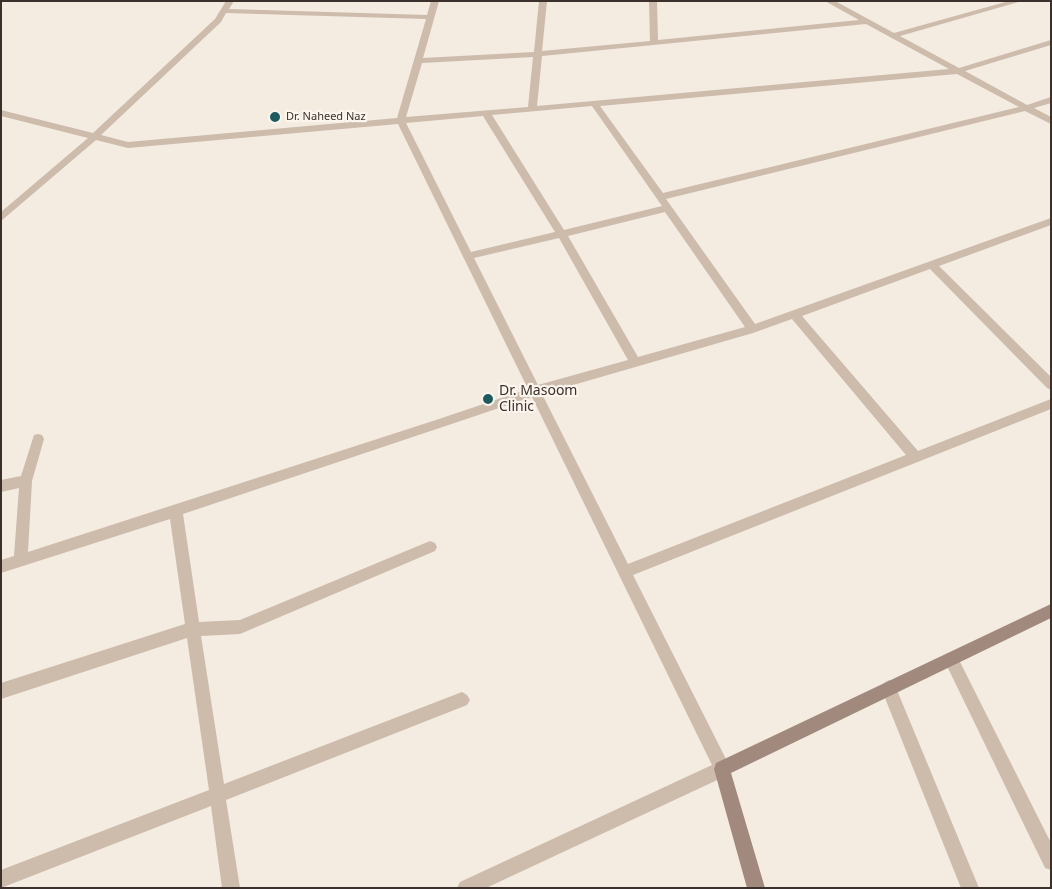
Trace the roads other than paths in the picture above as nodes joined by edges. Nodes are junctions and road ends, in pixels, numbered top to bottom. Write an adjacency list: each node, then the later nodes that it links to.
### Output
1 (230, 1): 7 (street)
2 (435, 1): 8 (street)
3 (543, 1): 13 (street)
4 (654, 1): 11 (street)
5 (829, 1): 9 (street)
6 (1018, 1): 10 (street)
7 (224, 11): 8 (street); 24 (street)
8 (431, 17): 14 (street)
9 (867, 22): 10 (street); 11 (street)
10 (893, 36): 15 (street)
11 (654, 42): 13 (street)
12 (1051, 42): 15 (street)
13 (538, 54): 14 (street); 19 (street)
14 (418, 61): 22 (street)
15 (957, 71): 17 (street); 18 (street)
16 (1051, 100): 18 (street)
17 (594, 103): 19 (street); 25 (street)
18 (1026, 108): 23 (street); 25 (street)
19 (532, 109): 21 (street)
20 (1, 113): 24 (street)
21 (486, 113): 22 (street); 29 (street)
22 (401, 121): 24 (street); 30 (street)
23 (1051, 121)
24 (94, 136): 27 (street)
25 (660, 197): 26 (street)
26 (668, 208): 29 (street); 33 (street)
27 (1, 218)
28 (1051, 221): 31 (street)
29 (562, 234): 30 (street); 34 (street)
30 (469, 256): 36 (street)
31 (930, 264): 32 (street); 35 (street)
32 (794, 314): 33 (street); 39 (street)
33 (753, 329): 34 (street)
34 (635, 362): 36 (street)
35 (1051, 385)
36 (535, 390): 42 (street); 46 (street)
37 (1051, 404): 39 (street)
38 (38, 439): 40 (street)
39 (915, 457): 46 (street)
40 (26, 481): 41 (street); 44 (street)
41 (1, 486)
42 (176, 511): 44 (street); 48 (street)
43 (430, 547): 48 (street)
44 (22, 560): 45 (street)
45 (1, 567)
46 (624, 572): 53 (street)
47 (1051, 611): 49 (street)
48 (193, 629): 51 (street); 54 (street)
49 (951, 659): 50 (street); 55 (street)
50 (889, 688): 53 (street); 60 (street)
51 (1, 691)
52 (462, 700): 54 (street)
53 (722, 769): 58 (street); 59 (street)
54 (218, 794): 56 (street); 57 (street)
55 (1051, 862)
56 (1, 879)
57 (232, 888)
58 (466, 888)
59 (756, 888)
60 (970, 888)

